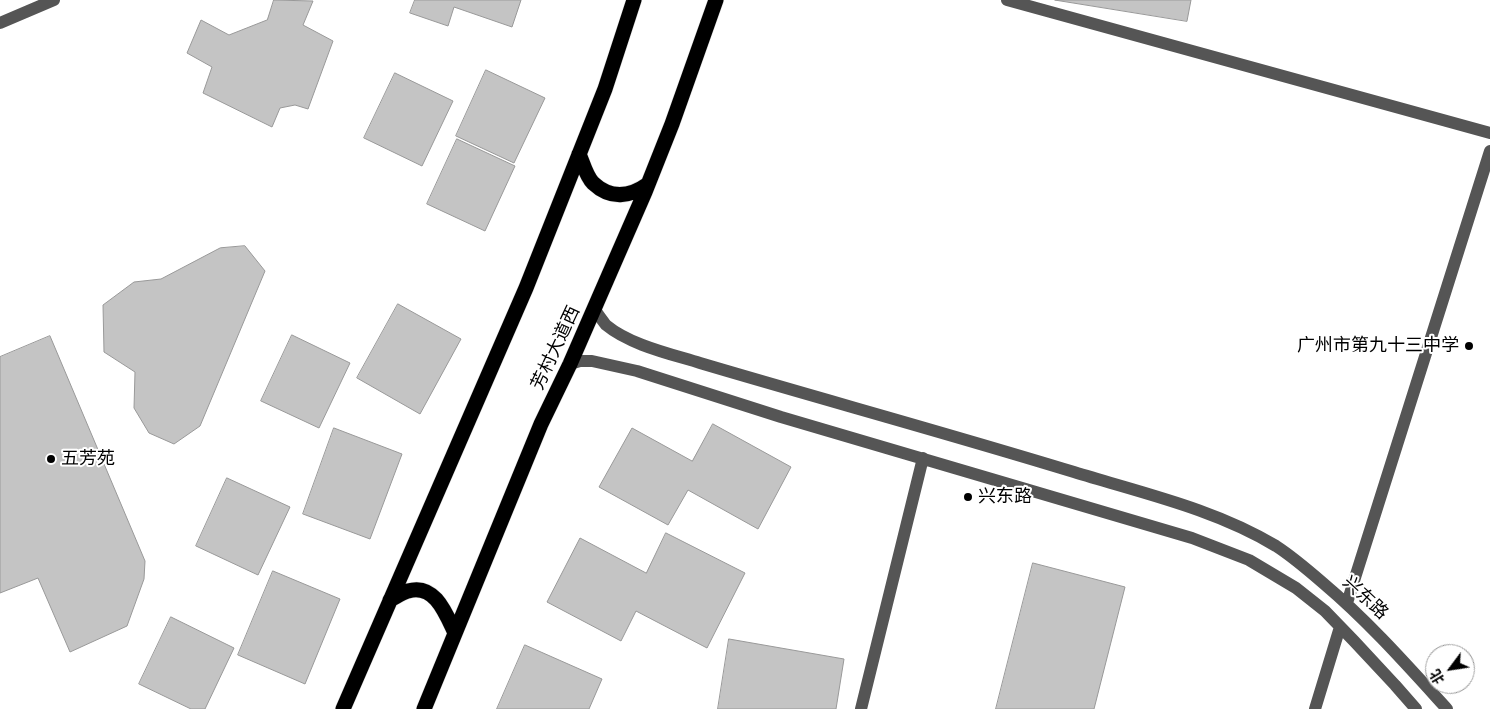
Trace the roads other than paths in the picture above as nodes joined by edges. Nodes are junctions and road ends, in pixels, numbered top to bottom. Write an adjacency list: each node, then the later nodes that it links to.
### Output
1 (54, 0): 5 (street)
2 (634, 0): 8 (highway)
3 (716, 0): 9 (highway, 芳村大道西)
4 (1007, 0): 6 (street)
5 (0, 22)
6 (1490, 133)
7 (1490, 150): 14 (street)
8 (579, 154): 9 (highway); 13 (highway)
9 (648, 184): 10 (highway, 芳村大道西)
10 (594, 309): 11 (highway, 芳村大道西); 14 (street, 兴东路)
11 (570, 364): 12 (street); 16 (highway, 芳村大道西)
12 (923, 458): 15 (street); 19 (street)
13 (390, 600): 16 (highway); 17 (highway)
14 (1347, 603): 22 (street, 兴东路)
15 (1340, 627): 20 (street); 21 (street)
16 (455, 633): 18 (highway, 芳村大道西)
17 (343, 709)
18 (424, 709)
19 (861, 709)
20 (1315, 709)
21 (1416, 709)
22 (1447, 709)

